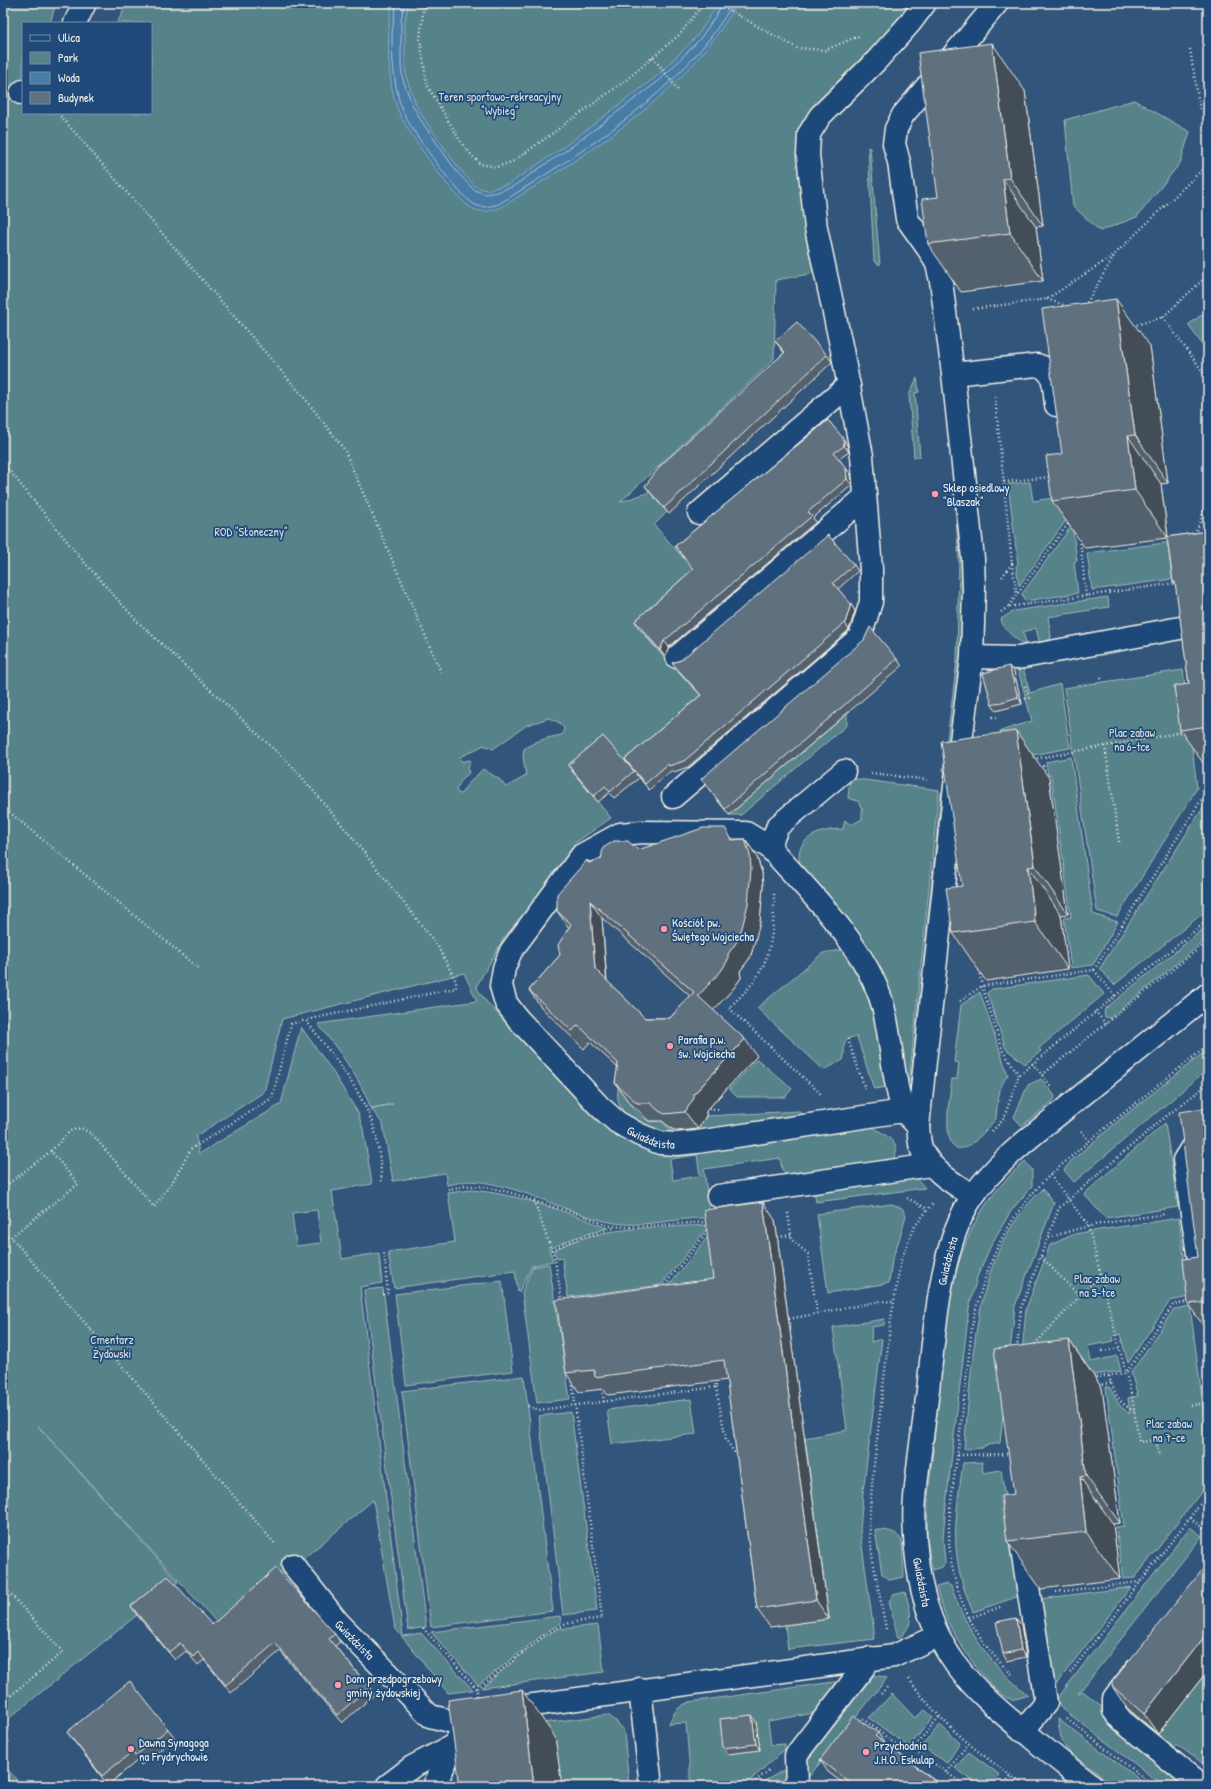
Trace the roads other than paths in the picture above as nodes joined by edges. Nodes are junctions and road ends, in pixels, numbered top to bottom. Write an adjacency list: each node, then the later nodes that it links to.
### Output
1 (85, 3): 4 (street)
2 (925, 3): 6 (street)
3 (997, 3): 5 (street)
4 (76, 22)
5 (953, 374): 7 (street); 12 (street)
6 (849, 386): 8 (street); 9 (street)
7 (1058, 424)
8 (865, 497): 11 (street); 14 (street)
9 (699, 513)
10 (1180, 628): 12 (street)
11 (677, 657)
12 (972, 657): 19 (street)
13 (844, 771): 15 (street)
14 (673, 797)
15 (769, 847): 17 (street, Gwiaździsta); 17 (street, Gwiaździsta)
16 (1208, 994): 22 (street, Gwiaździsta)
17 (903, 1111): 19 (street)
18 (1208, 1122): 23 (street)
19 (918, 1126): 20 (street)
20 (931, 1165): 21 (street); 22 (street)
21 (718, 1196)
22 (973, 1196): 26 (street, Gwiaździsta)
23 (1200, 1273)
24 (1018, 1517): 31 (street)
25 (293, 1565): 30 (street, Gwiaździsta)
26 (938, 1636): 28 (street); 31 (street, Gwiaździsta)
27 (1147, 1657): 38 (street)
28 (871, 1658): 29 (street); 37 (street)
29 (640, 1689): 30 (street); 36 (street)
30 (466, 1726): 32 (street)
31 (1023, 1731): 33 (street, Gwiaździsta)
32 (454, 1745): 34 (street); 35 (street)
33 (1081, 1783)
34 (387, 1786)
35 (434, 1786)
36 (651, 1786)
37 (797, 1786)
38 (1202, 1786)

